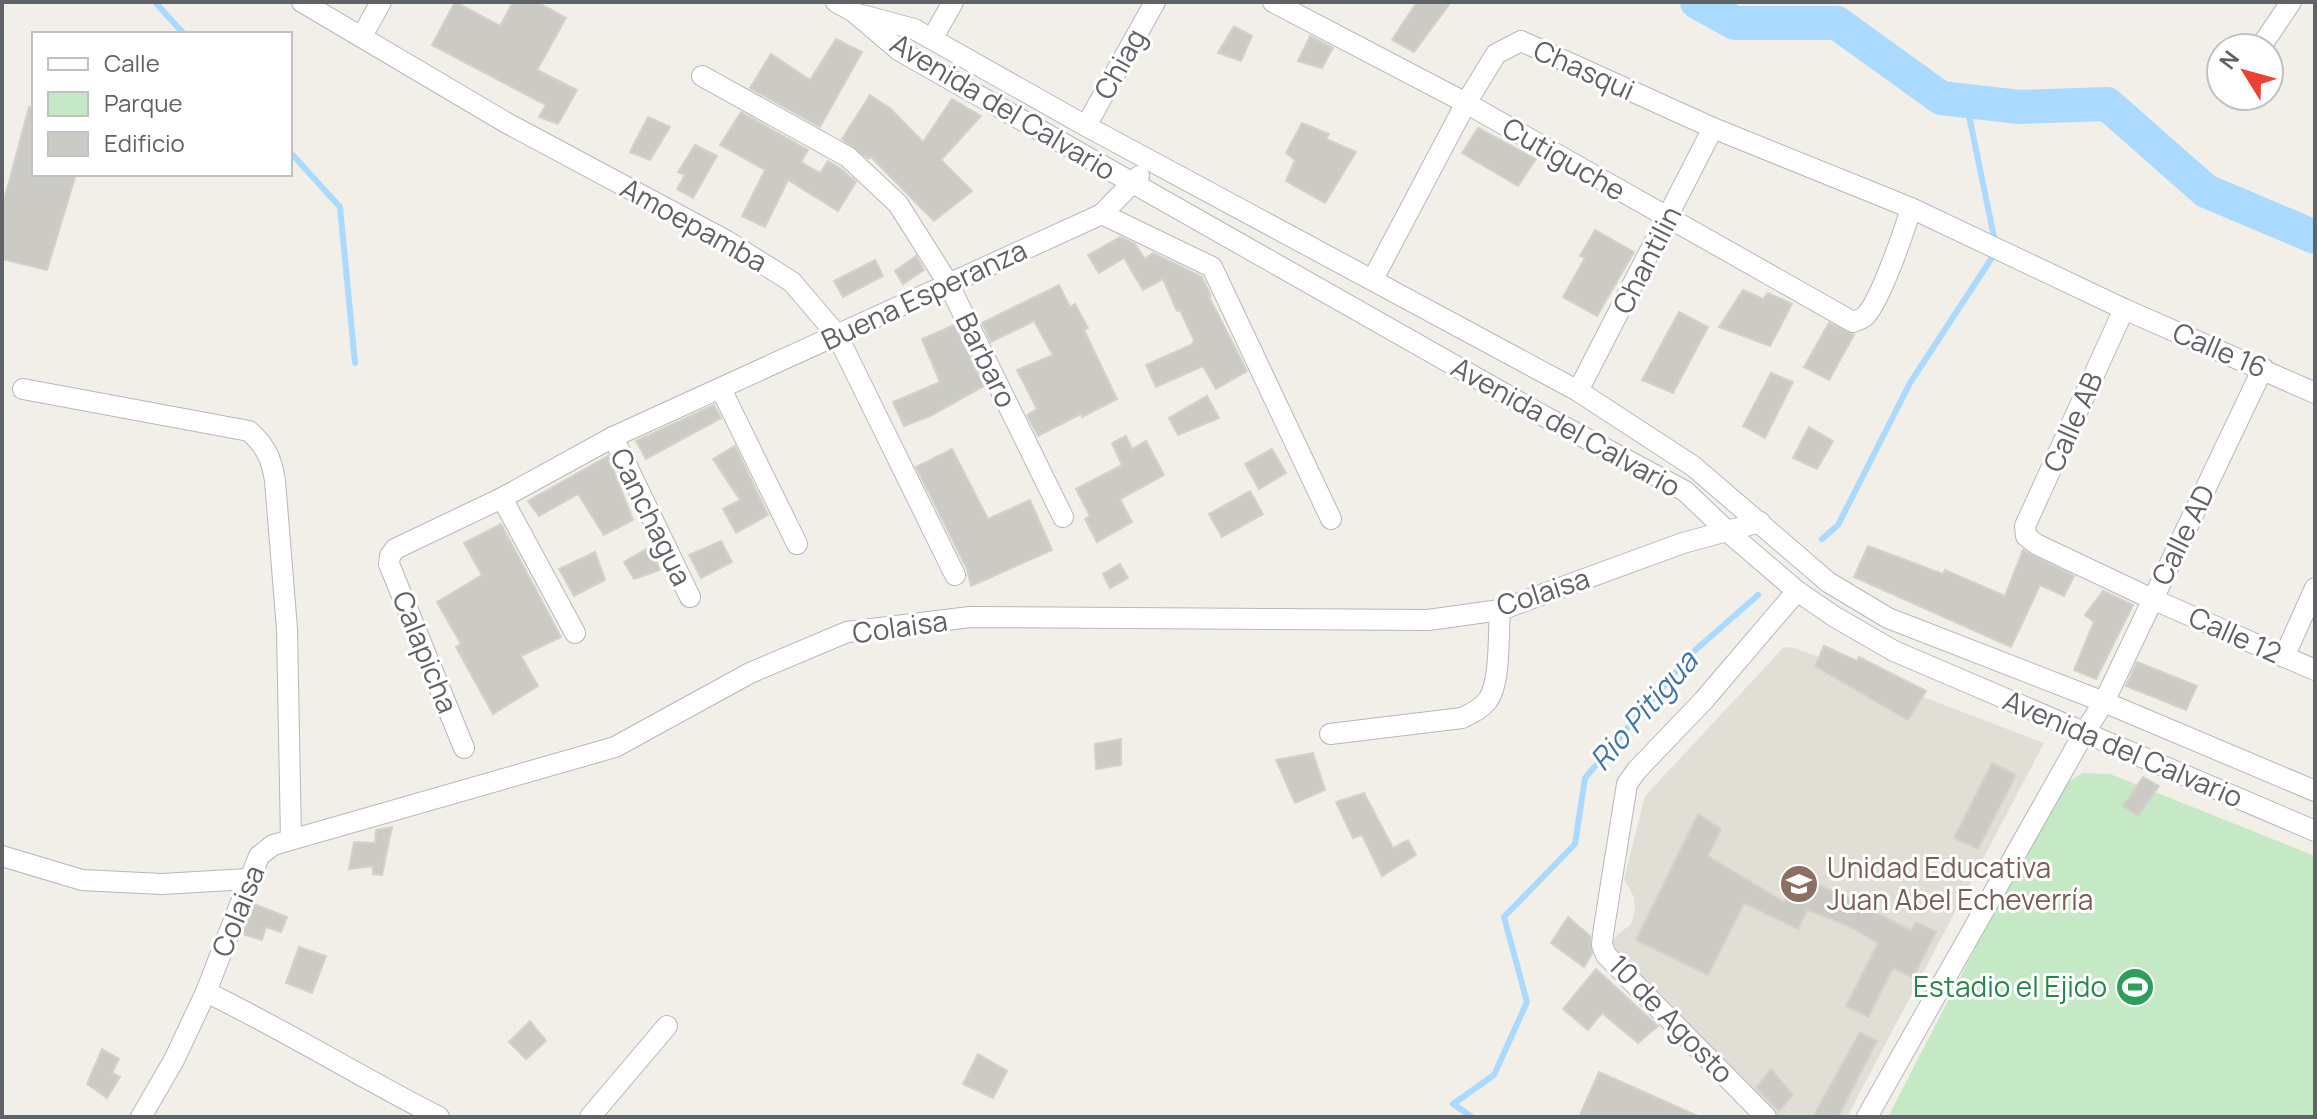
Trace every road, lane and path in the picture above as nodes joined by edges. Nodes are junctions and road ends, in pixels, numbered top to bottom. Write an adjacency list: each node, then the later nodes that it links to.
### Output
1 (302, 2): 10 (street, Amoepamba)
2 (381, 2): 10 (street)
3 (836, 2): 8 (street)
4 (953, 2): 11 (street)
5 (1155, 2): 14 (street, Chiag)
6 (1273, 2): 13 (street, Cutiguche)
7 (2291, 2): 9 (street)
8 (854, 12): 11 (street, Avenida del Calvario); 17 (street, Avenida del Calvario)
9 (2271, 32)
10 (362, 36): 25 (street, Amoepamba)
11 (932, 39): 14 (street, Avenida del Calvario)
12 (702, 76): 23 (street, Barbaro)
13 (1466, 103): 15 (street, Chasqui); 20 (street, Cutiguche); 22 (street, Chasqui)
14 (1086, 126): 16 (street, Avenida del Calvario)
15 (1713, 128): 18 (street, Chasqui); 20 (street, Chantilin)
16 (1152, 161): 17 (street); 22 (street, Avenida del Calvario)
17 (1132, 183): 19 (street); 36 (street, Avenida del Calvario)
18 (1911, 208): 20 (street, Cutiguche); 21 (street, Chasqui)
19 (1102, 214): 23 (street, Buena Esperanza); 34 (street)
20 (1668, 218): 29 (street, Chantilin)
21 (2041, 268): 24 (street, Calle 16)
22 (1373, 279): 29 (street, Avenida del Calvario)
23 (948, 283): 25 (street, Buena Esperanza); 33 (street, Barbaro)
24 (2124, 309): 26 (street, Calle 16); 37 (street, Calle AB)
25 (837, 335): 28 (street, Buena Esperanza); 40 (street, Amoepamba)
26 (2263, 368): 30 (street, Calle 16); 44 (street, Calle AD)
27 (23, 389): 55 (street)
28 (721, 389): 31 (street, Buena Esperanza); 38 (street)
29 (1578, 391): 35 (street, Avenida del Calvario)
30 (2315, 393)
31 (613, 437): 32 (street, Buena Esperanza); 43 (street, Canchagua)
32 (502, 498): 39 (street, Buena Esperanza); 46 (street)
33 (1063, 517)
34 (1331, 519)
35 (1760, 522): 36 (street, Colaisa); 49 (street, Avenida del Calvario)
36 (1728, 532): 42 (street, Avenida del Calvario); 45 (street, Colaisa)
37 (2026, 536): 44 (street, Calle 12)
38 (797, 544)
39 (390, 556): 52 (street, Calapicha)
40 (955, 575)
41 (2315, 588): 47 (street)
42 (1797, 591): 50 (street, Avenida del Calvario); 63 (street, 10 de Agosto)
43 (690, 597)
44 (2152, 599): 47 (street, Calle 12); 49 (street, Calle AD)
45 (1500, 610): 51 (street); 55 (street, Colaisa)
46 (575, 633)
47 (2284, 657): 48 (street, Calle 12)
48 (2315, 670)
49 (2104, 702): 50 (street, Calle AD); 53 (street, Avenida del Calvario)
50 (2084, 733): 54 (street, Avenida del Calvario); 64 (street, Calle AD)
51 (1330, 734)
52 (464, 748)
53 (2315, 791)
54 (2315, 831)
55 (291, 839): 57 (street, Colaisa)
56 (2, 856): 57 (street)
57 (248, 879): 58 (street, Colaisa)
58 (206, 992): 60 (street, Colaisa); 61 (street)
59 (667, 1026): 62 (street)
60 (141, 1117)
61 (439, 1117)
62 (590, 1117)
63 (1766, 1117)
64 (1867, 1117)

